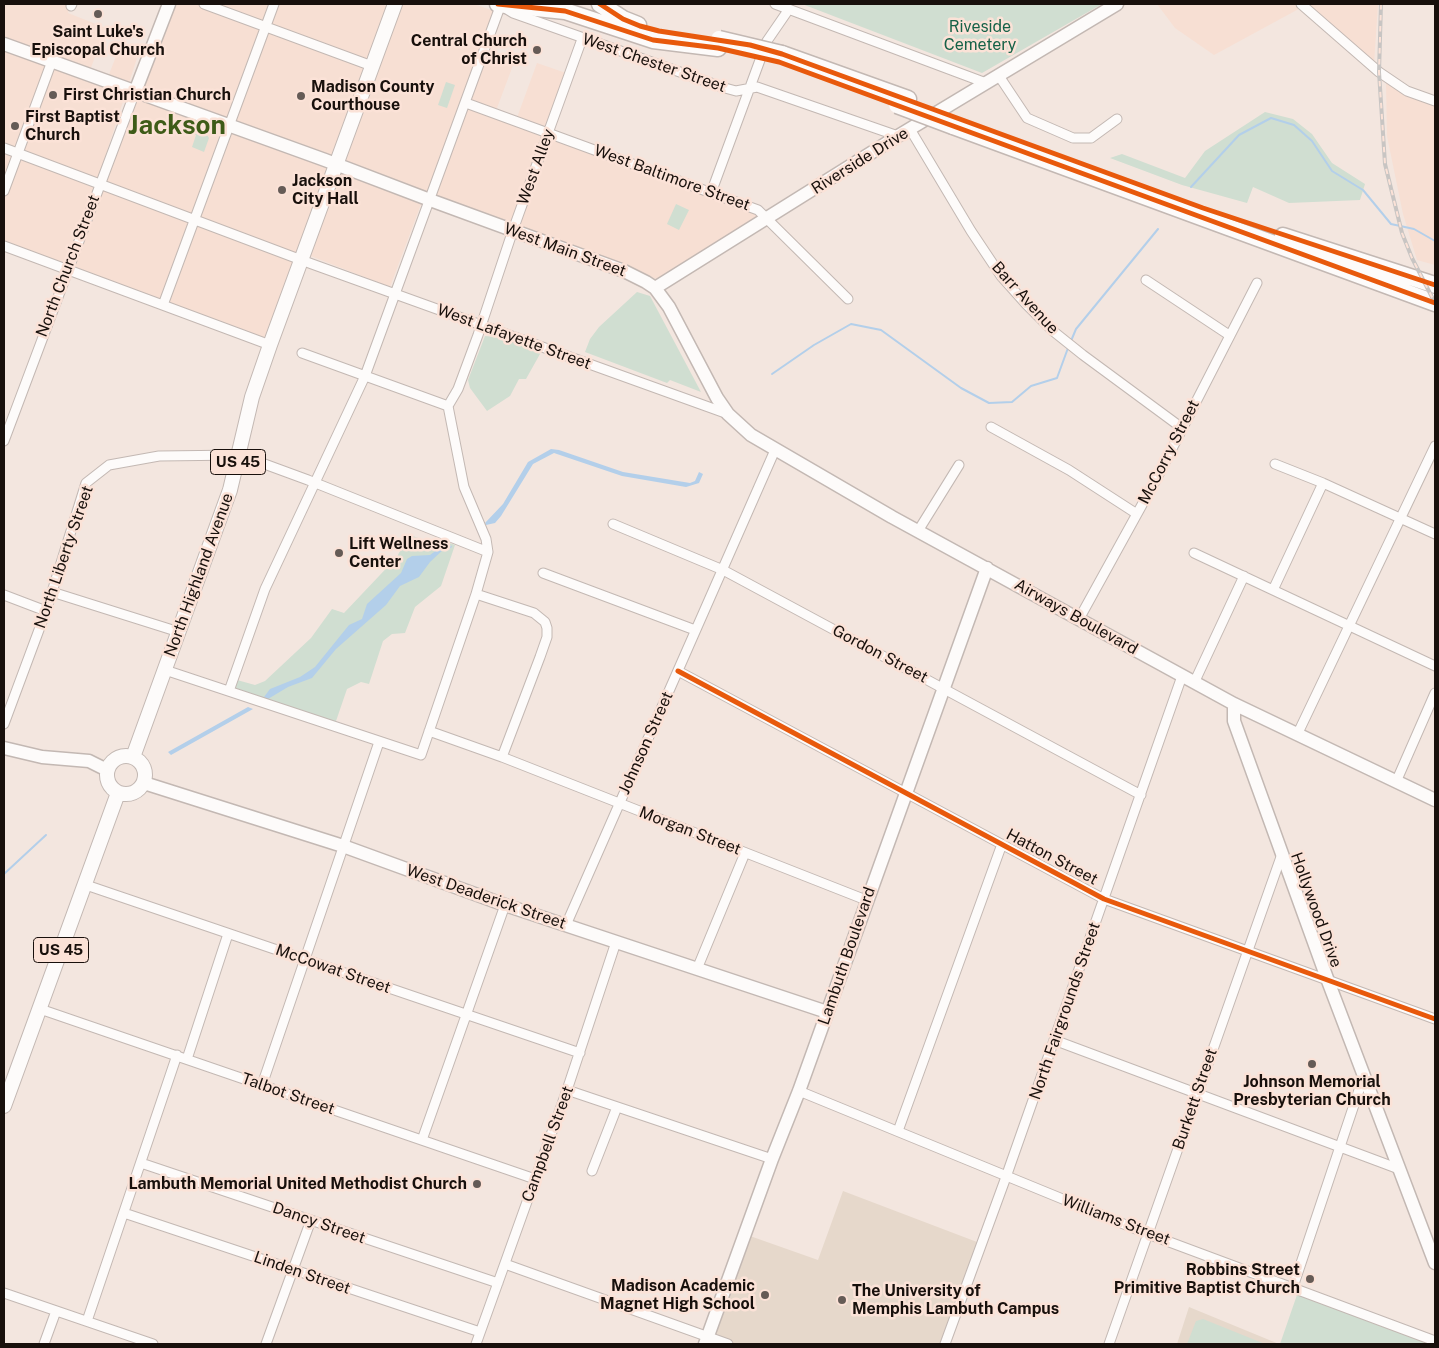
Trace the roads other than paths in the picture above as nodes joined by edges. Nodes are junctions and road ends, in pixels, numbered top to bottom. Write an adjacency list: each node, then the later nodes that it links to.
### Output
1 (168, 4): 20 (street)
2 (204, 4): 11 (street)
3 (274, 4): 11 (street)
4 (395, 4): 16 (main road, US 45)
5 (500, 4): 12 (street, West Chester Street); 14 (highway); 22 (street)
6 (600, 4): 14 (highway)
7 (775, 4): 10 (street)
8 (1117, 4): 17 (street, Riverside Drive)
9 (1301, 4): 21 (street)
10 (789, 9): 18 (street); 19 (street)
11 (266, 27): 16 (street); 25 (street)
12 (582, 39): 19 (street, West Chester Street); 27 (street, West Alley)
13 (4, 44): 15 (street, West Main Street)
14 (718, 44): 24 (highway, bridge)
15 (52, 61): 20 (street, West Main Street); 30 (street)
16 (372, 66): 31 (main road, US 45)
17 (999, 76): 18 (street, Riverside Drive); 23 (street)
18 (986, 83): 26 (street, Riverside Drive)
19 (748, 90): 28 (street, West Chester Street); 34 (street)
20 (135, 92): 25 (street, West Main Street); 32 (street, North Church Street)
21 (1435, 101)
22 (466, 104): 27 (street, West Baltimore Street); 35 (street)
23 (1117, 118)
24 (958, 122): 44 (highway); 48 (highway)
25 (230, 126): 31 (street, West Main Street); 37 (street)
26 (910, 129): 28 (street, Riverside Drive); 58 (street, Barr Avenue)
27 (548, 134): 34 (street, West Baltimore Street); 38 (street, West Alley)
28 (898, 136): 36 (street, Riverside Drive)
29 (4, 148): 30 (street, West Lafayette Street)
30 (17, 154): 32 (street, West Lafayette Street); 33 (street)
31 (335, 164): 35 (street, West Main Street); 40 (main road, North Highland Avenue / US 45)
32 (100, 184): 37 (street, West Lafayette Street); 41 (street, North Church Street)
33 (4, 191)
34 (711, 192): 36 (street, West Baltimore Street)
35 (430, 200): 38 (street, West Main Street); 46 (street)
36 (768, 218): 45 (street, Riverside Drive); 47 (street, West Baltimore Street)
37 (194, 220): 40 (street, West Lafayette Street); 49 (street)
38 (512, 230): 45 (street, West Main Street); 50 (street, West Alley)
39 (4, 246): 41 (street)
40 (301, 260): 46 (street, West Lafayette Street); 52 (main road, North Highland Avenue / US 45)
41 (68, 270): 49 (street); 59 (street, North Church Street)
42 (1146, 280): 51 (street)
43 (1256, 283): 51 (street, McCorry Street)
44 (1435, 285)
45 (655, 288): 56 (street, West Main Street)
46 (394, 294): 50 (street, West Lafayette Street); 54 (street)
47 (848, 299)
48 (1435, 303)
49 (163, 305): 52 (street)
50 (482, 325): 55 (street, West Alley); 56 (street, West Lafayette Street)
51 (1229, 335): 58 (street, McCorry Street)
52 (270, 345): 62 (main road, North Highland Avenue / US 45)
53 (302, 353): 54 (street)
54 (365, 376): 55 (street); 65 (street)
55 (448, 406): 72 (street)
56 (728, 414): 61 (street, Airways Boulevard)
57 (991, 427): 67 (street)
58 (1182, 428): 67 (street, McCorry Street)
59 (4, 441)
60 (1435, 446): 68 (street)
61 (775, 450): 70 (street, Airways Boulevard); 75 (street, Johnson Street)
62 (240, 456): 65 (street, North Liberty Street); 79 (street, North Liberty Street); 86 (main road, North Highland Avenue / US 45)
63 (1275, 464): 66 (street)
64 (959, 465): 70 (street)
65 (316, 482): 72 (street, North Liberty Street); 93 (street)
66 (1323, 483): 68 (street); 78 (street)
67 (1137, 514): 83 (street, McCorry Street)
68 (1399, 518): 71 (street); 84 (street)
69 (613, 524): 75 (street, Gordon Street)
70 (918, 531): 74 (street, Airways Boulevard)
71 (1435, 534)
72 (488, 552): 80 (street)
73 (1194, 553): 77 (street)
74 (987, 568): 83 (street, Airways Boulevard); 92 (street, Lambuth Boulevard)
75 (723, 570): 85 (street, Johnson Street); 92 (street, Gordon Street)
76 (543, 573): 85 (street)
77 (1244, 576): 78 (street); 91 (street)
78 (1273, 590): 84 (street)
79 (52, 592): 82 (street, North Liberty Street); 86 (street)
80 (476, 594): 97 (street); 102 (street)
81 (4, 595): 82 (street)
82 (46, 611): 96 (street, North Liberty Street)
83 (1079, 619): 90 (street, Airways Boulevard)
84 (1348, 625): 87 (street); 98 (street)
85 (695, 630): 89 (street, Johnson Street)
86 (179, 632): 88 (main road, North Highland Avenue / US 45)
87 (1435, 666)
88 (165, 670): 93 (street); 101 (main road, North Highland Avenue / US 45)
89 (678, 671): 107 (street, Hatton Street); 110 (street, Johnson Street)
90 (1182, 676): 91 (street, Airways Boulevard); 108 (street, North Fairgrounds Street)
91 (1194, 683): 95 (street, Airways Boulevard)
92 (943, 688): 107 (street, Lambuth Boulevard); 108 (street, Gordon Street)
93 (229, 691): 99 (street)
94 (1435, 693): 104 (street)
95 (1234, 704): 98 (street, Airways Boulevard); 114 (street, Hollywood Drive)
96 (4, 724)
97 (429, 731): 99 (street); 102 (street, Morgan Street)
98 (1297, 735): 104 (street, Airways Boulevard)
99 (379, 742): 112 (street)
100 (4, 748): 103 (street)
101 (133, 757): 103 (main road); 105 (main road)
102 (502, 757): 110 (street, Morgan Street)
103 (107, 770): 106 (main road)
104 (1396, 782): 109 (street, Airways Boulevard)
105 (144, 783): 106 (main road); 112 (street, West Deaderick Street)
106 (118, 793): 115 (main road, US 45)
107 (905, 794): 111 (street, Hatton Street); 117 (street, Lambuth Boulevard)
108 (1141, 795): 116 (street, North Fairgrounds Street)
109 (1435, 800)
110 (619, 804): 113 (street, Morgan Street); 119 (street, Johnson Street)
111 (1002, 844): 116 (street, Hatton Street); 141 (street)
112 (343, 846): 118 (street, West Deaderick Street); 123 (street)
113 (745, 853): 117 (street, Morgan Street); 124 (street)
114 (1282, 854): 122 (street, Burkett Street); 125 (street, Hollywood Drive)
115 (86, 885): 120 (street, McCowat Street); 126 (main road, US 45)
116 (1104, 899): 122 (street, Hatton Street); 130 (street, North Fairgrounds Street)
117 (866, 900): 127 (street, Lambuth Boulevard)
118 (505, 904): 119 (street, West Deaderick Street); 128 (street)
119 (566, 925): 121 (street, West Deaderick Street)
120 (228, 934): 123 (street, McCowat Street); 133 (street)
121 (616, 942): 124 (street, West Deaderick Street); 131 (street, Campbell Street)
122 (1248, 950): 125 (street, Hatton Street); 138 (street, Burkett Street)
123 (305, 960): 128 (street, McCowat Street); 135 (street)
124 (697, 969): 127 (street, West Deaderick Street)
125 (1328, 982): 129 (street, Hatton Street); 134 (street, Hollywood Drive)
126 (40, 1009): 132 (street, Talbot Street); 139 (main road, US 45)
127 (827, 1012): 137 (street, Lambuth Boulevard)
128 (466, 1015): 131 (street, McCowat Street); 142 (street)
129 (1435, 1019)
130 (1054, 1040): 138 (street); 148 (street, North Fairgrounds Street)
131 (580, 1053): 136 (street, Campbell Street)
132 (177, 1056): 133 (street, Talbot Street); 145 (street)
133 (187, 1059): 135 (street, Talbot Street)
134 (1364, 1075): 143 (street); 146 (street, Hollywood Drive)
135 (262, 1085): 142 (street, Talbot Street)
136 (567, 1090): 140 (street); 149 (street, Campbell Street)
137 (800, 1091): 141 (street, Williams Street); 144 (street, Lambuth Boulevard)
138 (1197, 1095): 143 (street); 152 (street, Burkett Street)
139 (4, 1106)
140 (617, 1107): 144 (street); 147 (street)
141 (898, 1131): 148 (street, Williams Street)
142 (422, 1140): 149 (street, Talbot Street)
143 (1340, 1147): 146 (street); 157 (street)
144 (772, 1159): 162 (street, Lambuth Boulevard)
145 (141, 1162): 150 (street); 151 (street, Dancy Street)
146 (1399, 1169): 153 (street, Hollywood Drive)
147 (592, 1171)
148 (1006, 1177): 152 (street, Williams Street); 169 (street, North Fairgrounds Street)
149 (535, 1179): 154 (street, Campbell Street)
150 (124, 1213): 155 (street, Linden Street); 160 (street)
151 (311, 1220): 155 (street); 156 (street, Dancy Street)
152 (1148, 1234): 157 (street, Williams Street); 170 (street, Burkett Street)
153 (1435, 1263)
154 (505, 1264): 156 (street, Campbell Street); 162 (street)
155 (293, 1270): 161 (street, Linden Street); 166 (street)
156 (498, 1283): 161 (street, Campbell Street)
157 (1293, 1287): 163 (street, Williams Street)
158 (4, 1292): 159 (street)
159 (56, 1310): 160 (street); 164 (street)
160 (87, 1321): 165 (street)
161 (480, 1332): 167 (street, Campbell Street)
162 (707, 1341): 168 (street)
163 (1435, 1341)
164 (44, 1344)
165 (153, 1344)
166 (266, 1344)
167 (476, 1344)
168 (728, 1344)
169 (944, 1344)
170 (1109, 1344)

